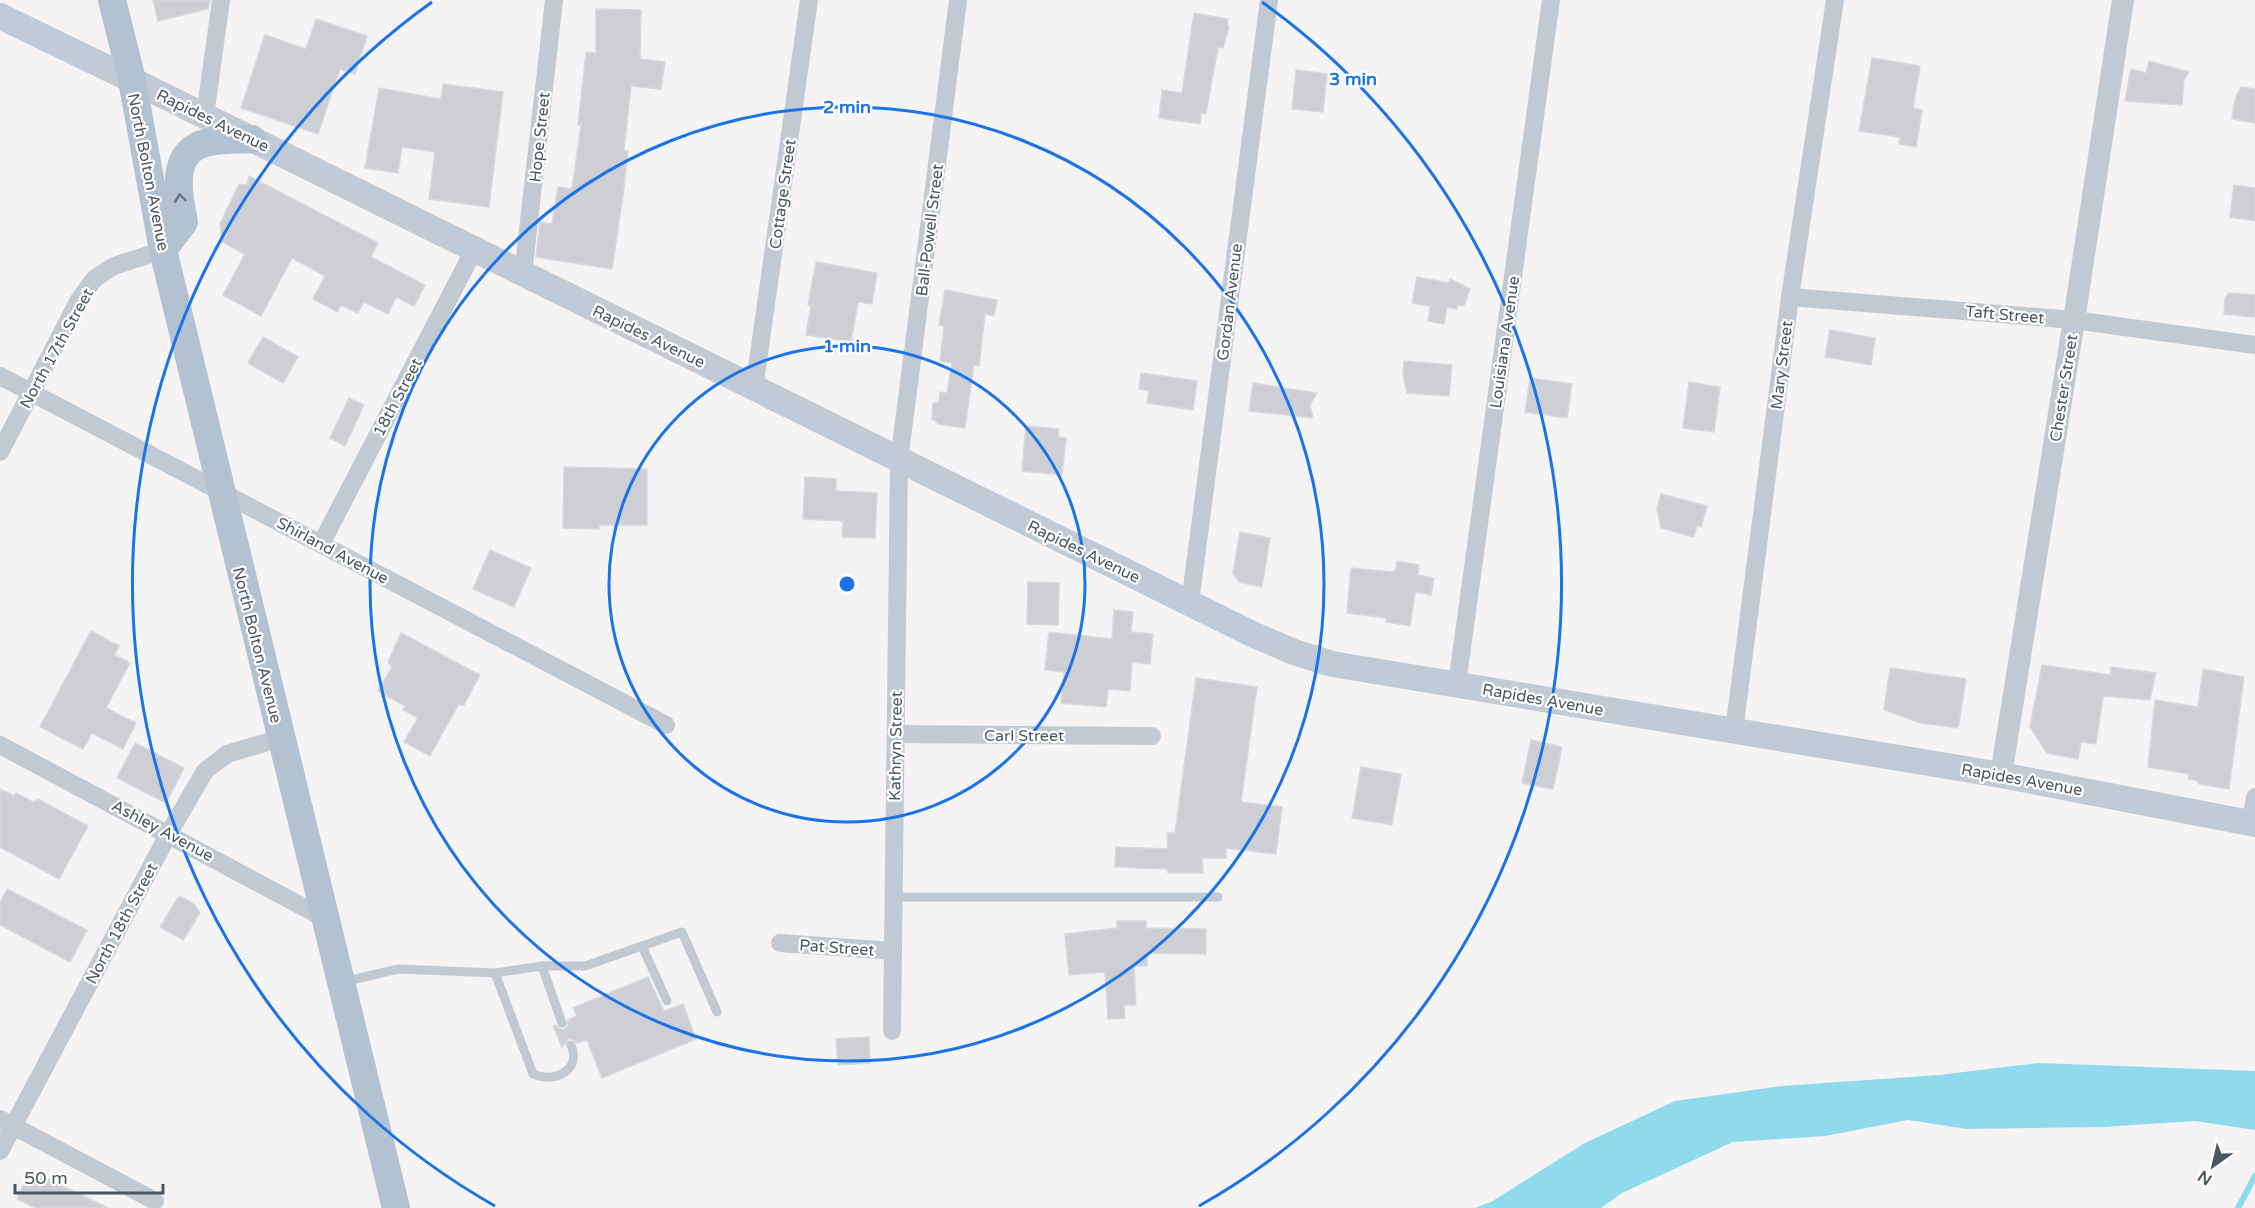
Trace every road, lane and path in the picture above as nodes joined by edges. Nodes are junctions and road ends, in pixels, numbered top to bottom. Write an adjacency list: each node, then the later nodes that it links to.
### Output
1 (112, 0): 11 (main road, North Bolton Avenue)
2 (221, 0): 12 (street)
3 (554, 0): 16 (street, Hope Street)
4 (809, 0): 21 (street, Cottage Street)
5 (958, 0): 24 (street, Ball-Powell Street)
6 (1269, 0): 27 (street, Gordan Avenue)
7 (1551, 0): 28 (street, Louisiana Avenue)
8 (1835, 0): 17 (street, Mary Street)
9 (2123, 0): 18 (street, Chester Street)
10 (0, 16): 11 (main road, Rapides Avenue)
11 (132, 80): 12 (main road, Rapides Avenue); 14 (main road, North Bolton Avenue)
12 (206, 116): 13 (main road, Rapides Avenue)
13 (252, 140): 14 (main road, one-way to 13); 15 (main road, Rapides Avenue)
14 (163, 250): 22 (street, North 17th Street); 25 (main road, North Bolton Avenue)
15 (474, 250): 16 (main road, Rapides Avenue); 26 (street, 18th Street)
16 (524, 274): 21 (main road, Rapides Avenue)
17 (1790, 297): 18 (street, Taft Street); 30 (street, Mary Street)
18 (2074, 320): 19 (street, Taft Street); 35 (street, Chester Street)
19 (2255, 345)
20 (0, 376): 22 (street, Shirland Avenue)
21 (754, 389): 24 (main road, Rapides Avenue)
22 (31, 392): 23 (street, North 17th Street); 25 (street, Shirland Avenue)
23 (0, 452)
24 (899, 461): 27 (main road, Rapides Avenue); 31 (street, Kathryn Street)
25 (221, 493): 26 (street, Shirland Avenue); 33 (main road, North Bolton Avenue)
26 (321, 544): 29 (street, Shirland Avenue)
27 (1190, 603): 28 (main road, Rapides Avenue)
28 (1457, 684): 30 (main road, Rapides Avenue)
29 (666, 725)
30 (1734, 731): 35 (main road, Rapides Avenue)
31 (896, 734): 32 (street, Carl Street); 39 (street, Kathryn Street)
32 (1152, 736)
33 (281, 738): 38 (street, North 18th Street); 41 (main road, North Bolton Avenue)
34 (0, 745): 38 (street, Ashley Avenue)
35 (2001, 775): 37 (main road, Rapides Avenue)
36 (2255, 797): 37 (street)
37 (2253, 823)
38 (169, 833): 41 (street, Ashley Avenue); 53 (street, North 18th Street)
39 (893, 897): 40 (lane); 44 (street, Kathryn Street)
40 (1218, 897)
41 (324, 918): 47 (main road, North Bolton Avenue)
42 (780, 943): 44 (street, Pat Street)
43 (642, 946): 45 (lane); 48 (lane); 49 (lane)
44 (893, 951): 51 (street, Kathryn Street)
45 (542, 966): 46 (lane); 50 (lane)
46 (495, 973): 47 (lane); 52 (lane)
47 (340, 983): 56 (main road, North Bolton Avenue)
48 (667, 1001)
49 (717, 1012)
50 (562, 1023)
51 (892, 1031)
52 (571, 1045)
53 (6, 1122): 54 (street, North 18th Street); 55 (street)
54 (0, 1151)
55 (154, 1201)
56 (396, 1208)

